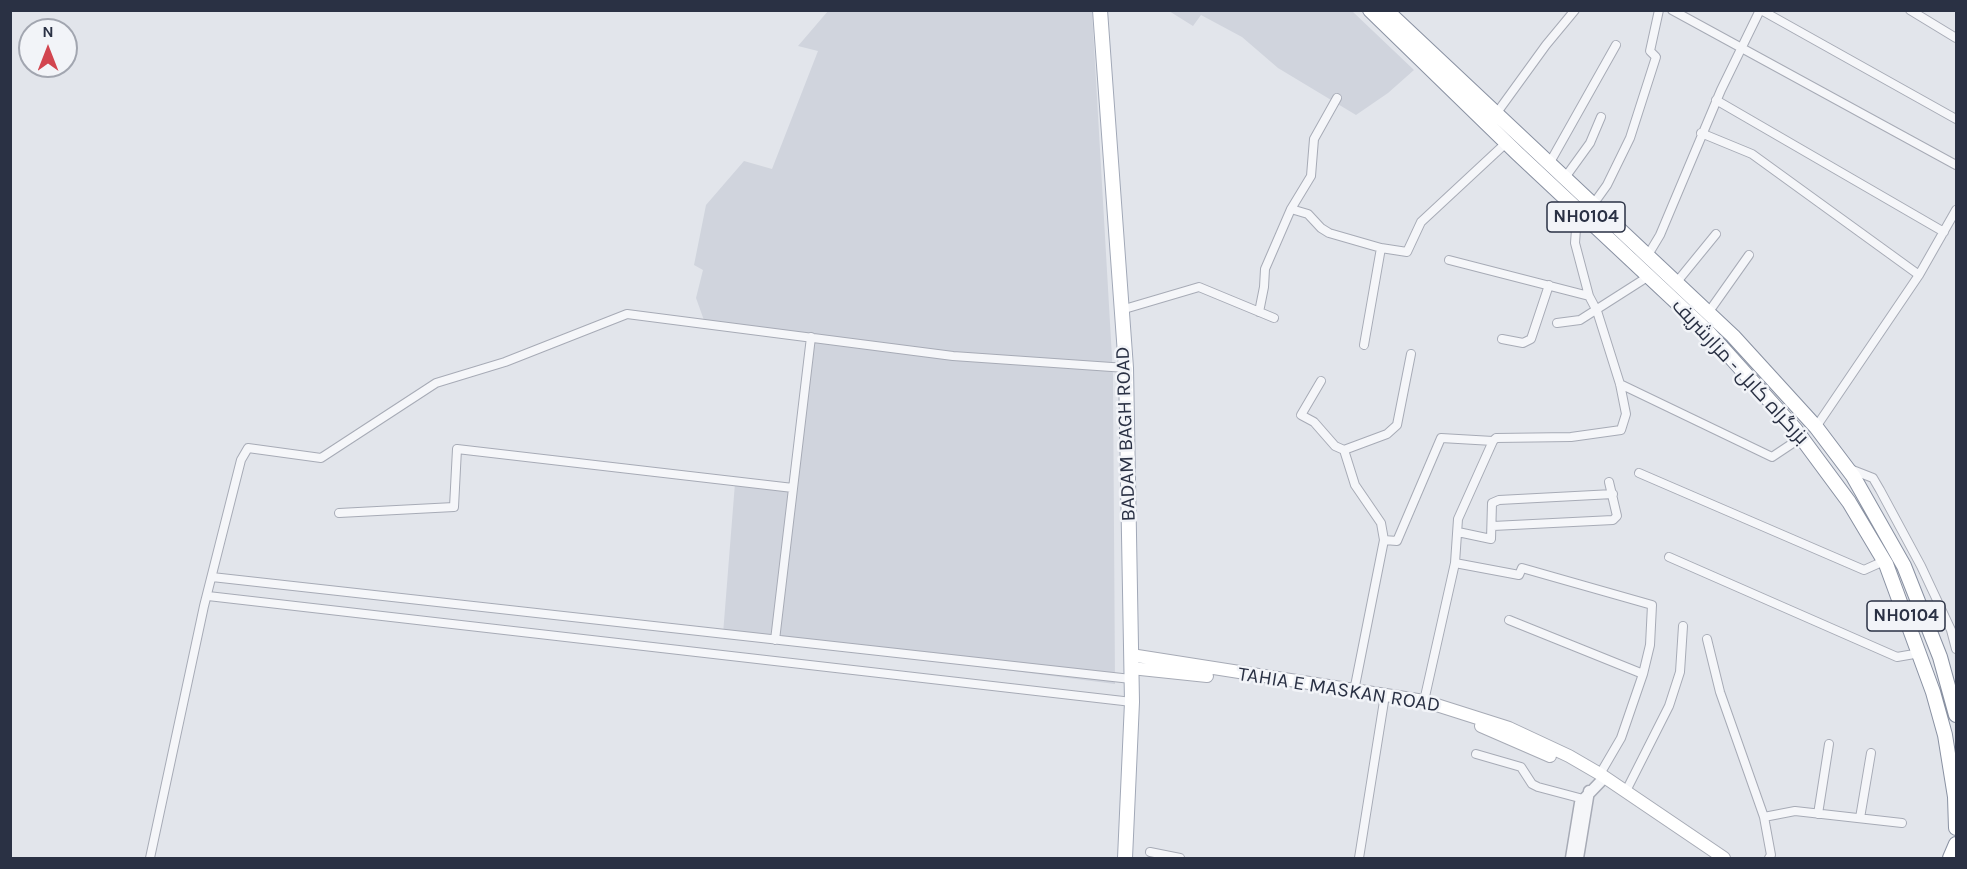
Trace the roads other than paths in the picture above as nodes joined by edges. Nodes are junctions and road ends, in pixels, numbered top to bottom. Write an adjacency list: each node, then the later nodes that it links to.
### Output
1 (1100, 10): 36 (main road, BADAM BAGH ROAD)
2 (1370, 10): 18 (main road, بزرگراه کابل - مزارشریف / NH0104)
3 (1386, 10): 14 (main road, بزرگراه کابل - مزارشریف / NH0104)
4 (1575, 10): 14 (street)
5 (1659, 10): 24 (street)
6 (1672, 10): 11 (street)
7 (1760, 10): 11 (street); 16 (street)
8 (1910, 10): 9 (street)
9 (1956, 38)
10 (1616, 45): 19 (street)
11 (1740, 48): 13 (street); 20 (street)
12 (1337, 98): 22 (street)
13 (1716, 100): 17 (street); 25 (street)
14 (1496, 114): 19 (main road, بزرگراه کابل - مزارشریف / NH0104)
15 (1601, 117): 21 (street)
16 (1956, 119)
17 (1701, 133): 28 (street); 31 (street)
18 (1506, 143): 24 (main road, بزرگراه کابل - مزارشریف / NH0104); 27 (street)
19 (1549, 164): 21 (main road, بزرگراه کابل - مزارشریف / NH0104)
20 (1956, 165)
21 (1564, 179): 24 (main road, بزرگراه کابل - مزارشریف / NH0104)
22 (1291, 209): 27 (street); 38 (street)
23 (1956, 210): 25 (street)
24 (1588, 211): 28 (main road, بزرگراه کابل - مزارشریف / NH0104); 32 (main road, بزرگراه کابل - مزارشریف / NH0104); 35 (street)
25 (1944, 232): 31 (street)
26 (1716, 234): 33 (street)
27 (1381, 248): 44 (street)
28 (1648, 255): 33 (main road, بزرگراه کابل - مزارشریف / NH0104)
29 (1749, 255): 39 (street)
30 (1449, 260): 34 (street)
31 (1919, 274): 49 (street)
32 (1649, 276): 37 (street); 50 (main road, بزرگراه کابل - مزارشریف / NH0104)
33 (1676, 283): 39 (main road, بزرگراه کابل - مزارشریف / NH0104)
34 (1549, 285): 35 (street); 43 (street)
35 (1589, 296): 37 (street)
36 (1121, 310): 38 (street); 46 (main road, BADAM BAGH ROAD)
37 (1597, 311): 41 (street); 48 (street)
38 (1258, 312): 40 (street)
39 (1708, 312): 49 (main road, بزرگراه کابل - مزارشریف / NH0104)
40 (1274, 318)
41 (1557, 323)
42 (811, 337): 46 (street); 56 (street); 65 (street)
43 (1502, 339)
44 (1364, 345)
45 (1412, 354): 52 (street)
46 (1125, 368): 73 (main road, BADAM BAGH ROAD)
47 (1321, 381): 52 (street)
48 (1620, 384): 50 (street); 51 (street)
49 (1816, 428): 53 (main road, بزرگراه کابل - مزارشریف / NH0104)
50 (1802, 437): 63 (main road, بزرگراه کابل - مزارشریف / NH0104)
51 (1493, 441): 60 (street); 61 (street)
52 (1344, 450): 61 (street)
53 (1846, 468): 71 (street); 79 (main road, بزرگراه کابل - مزارشریف / NH0104)
54 (1639, 473): 63 (street)
55 (1609, 482): 57 (street)
56 (793, 488): 58 (street); 70 (street)
57 (1612, 494): 59 (street); 59 (street)
58 (339, 513)
59 (1493, 526): 60 (street)
60 (1458, 532): 64 (street)
61 (1384, 540): 75 (street)
62 (1670, 557): 72 (street)
63 (1884, 561): 72 (main road, بزرگراه کابل - مزارشریف / NH0104)
64 (1455, 563): 74 (street); 77 (street)
65 (212, 577): 66 (street); 70 (street)
66 (208, 596): 78 (street); 93 (street)
67 (1509, 620): 74 (street)
68 (1683, 626): 84 (street)
69 (1707, 639): 87 (street)
70 (775, 640): 73 (street)
71 (1956, 649)
72 (1920, 653): 90 (main road, بزرگراه کابل - مزارشریف / NH0104)
73 (1131, 668): 75 (main road, TAHIA E MASKAN ROAD); 76 (main road, TAHIA E MASKAN ROAD); 78 (main road, BADAM BAGH ROAD)
74 (1643, 674): 83 (street)
75 (1354, 691): 76 (main road, TAHIA E MASKAN ROAD)
76 (1384, 699): 77 (main road, TAHIA E MASKAN ROAD); 83 (main road, TAHIA E MASKAN ROAD); 96 (street)
77 (1424, 701): 83 (main road, TAHIA E MASKAN ROAD)
78 (1132, 702): 94 (main road, BADAM BAGH ROAD)
79 (1956, 715)
80 (1829, 744): 86 (street)
81 (1871, 753): 88 (street)
82 (1476, 754): 85 (street)
83 (1601, 778): 84 (main road, TAHIA E MASKAN ROAD); 85 (street); 99 (main road, TAHIA E MASKAN ROAD)
84 (1626, 791): 100 (main road, TAHIA E MASKAN ROAD)
85 (1586, 797): 97 (street); 98 (street)
86 (1818, 814): 87 (street); 88 (street)
87 (1764, 817): 101 (street)
88 (1860, 818): 89 (street)
89 (1902, 823)
90 (1956, 828)
91 (1956, 844): 102 (main road)
92 (1150, 852): 95 (street)
93 (150, 858)
94 (1125, 858)
95 (1180, 858)
96 (1359, 858)
97 (1571, 858)
98 (1578, 858)
99 (1711, 858)
100 (1725, 858)
101 (1769, 858)
102 (1950, 858)

